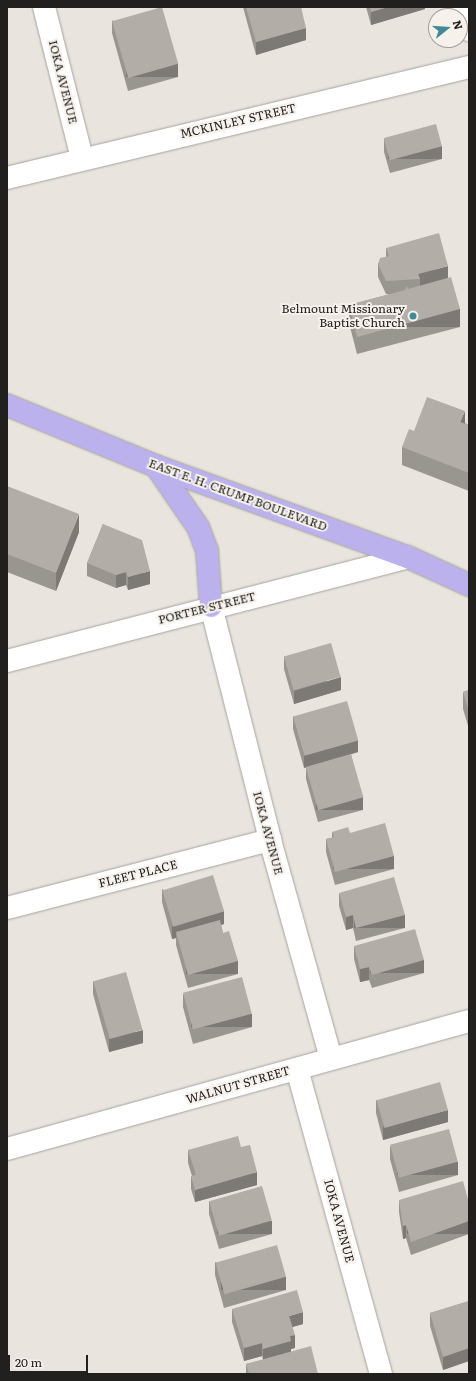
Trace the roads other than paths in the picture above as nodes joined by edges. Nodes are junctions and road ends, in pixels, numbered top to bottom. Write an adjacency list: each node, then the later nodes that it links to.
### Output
1 (44, 7): 5 (street, IOKA AVENUE)
2 (464, 7): 3 (street)
3 (469, 30)
4 (469, 67): 5 (street, MCKINLEY STREET)
5 (82, 158): 6 (street, MCKINLEY STREET)
6 (7, 178)
7 (7, 405): 8 (main road, EAST E. H. CRUMP BOULEVARD)
8 (156, 466): 9 (main road, EAST E. H. CRUMP BOULEVARD); 11 (main road)
9 (408, 557): 10 (main road, EAST E. H. CRUMP BOULEVARD); 11 (street, PORTER STREET)
10 (469, 585)
11 (211, 606): 12 (street, PORTER STREET); 13 (street, IOKA AVENUE)
12 (7, 662)
13 (270, 840): 14 (street, FLEET PLACE); 16 (street, IOKA AVENUE)
14 (7, 908)
15 (469, 1021): 16 (street, WALNUT STREET)
16 (330, 1059): 17 (street, WALNUT STREET)
17 (297, 1069): 18 (street, WALNUT STREET); 19 (street, IOKA AVENUE)
18 (7, 1149)
19 (381, 1374)

